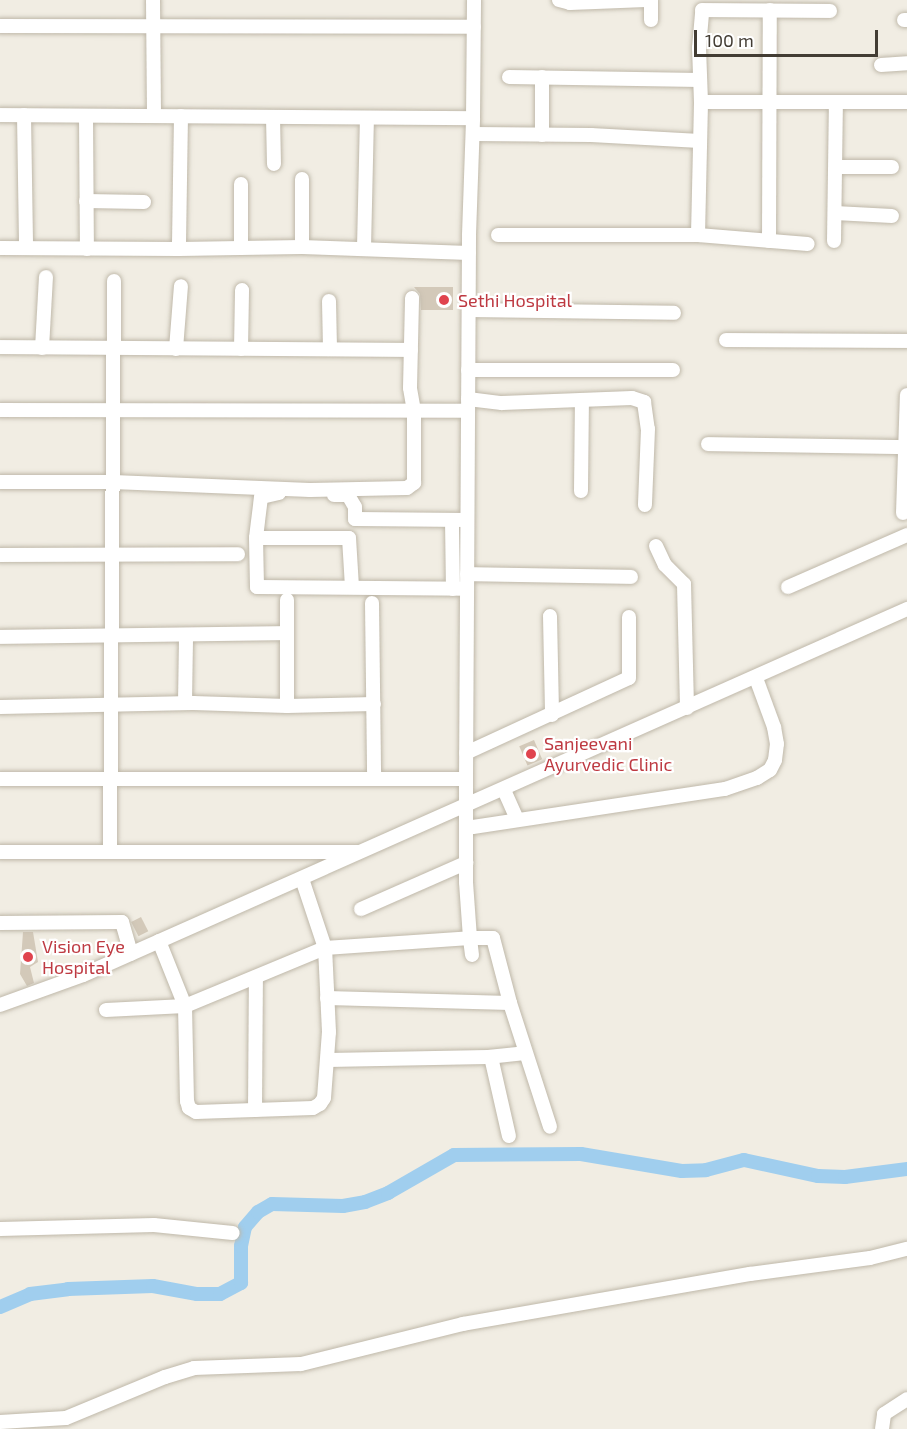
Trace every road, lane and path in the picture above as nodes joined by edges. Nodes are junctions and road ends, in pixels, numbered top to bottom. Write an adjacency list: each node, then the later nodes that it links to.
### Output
1 (153, 0): 10 (street)
2 (474, 0): 11 (street)
3 (559, 0): 4 (street)
4 (646, 0)
5 (651, 0): 8 (street)
6 (770, 10): 7 (street); 16 (street); 18 (street)
7 (830, 11)
8 (651, 20)
9 (0, 26): 10 (street)
10 (153, 26): 11 (street); 24 (street)
11 (474, 27): 28 (street)
12 (907, 63): 13 (street)
13 (881, 65)
14 (509, 77): 15 (street)
15 (542, 77): 16 (street); 30 (street)
16 (700, 80): 17 (street)
17 (701, 102): 18 (street); 31 (street)
18 (768, 102): 19 (street); 43 (street)
19 (836, 102): 20 (street); 34 (street)
20 (907, 102)
21 (0, 115): 22 (street)
22 (24, 115): 23 (street); 48 (street)
23 (86, 116): 24 (street); 37 (street)
24 (154, 116): 25 (street)
25 (181, 116): 26 (street); 52 (street)
26 (273, 117): 27 (street); 32 (street)
27 (367, 117): 28 (street); 50 (street)
28 (473, 118): 29 (street)
29 (473, 134): 30 (street); 53 (street)
30 (542, 135): 31 (street)
31 (700, 141): 42 (street)
32 (274, 164)
33 (892, 167): 34 (street)
34 (836, 168): 39 (street)
35 (302, 179): 46 (street)
36 (241, 184): 49 (street)
37 (87, 201): 38 (street); 51 (street)
38 (144, 202)
39 (835, 213): 40 (street); 44 (street)
40 (892, 216)
41 (498, 235): 42 (street)
42 (698, 235): 43 (street)
43 (769, 241): 45 (street)
44 (834, 241)
45 (808, 244)
46 (302, 247): 49 (street); 50 (street)
47 (0, 248): 48 (street)
48 (26, 248): 51 (street)
49 (241, 248): 52 (street)
50 (364, 248): 53 (street)
51 (87, 249): 52 (street)
52 (178, 249)
53 (469, 253): 60 (street)
54 (46, 278): 65 (street)
55 (114, 281): 66 (street)
56 (181, 286): 67 (street)
57 (242, 290): 68 (street)
58 (412, 298): 70 (street)
59 (329, 301): 69 (street)
60 (469, 310): 61 (street); 71 (street)
61 (674, 312)
62 (726, 340): 63 (street)
63 (907, 341)
64 (0, 347): 65 (street)
65 (42, 348): 66 (street)
66 (114, 348): 67 (street); 78 (street)
67 (176, 348): 68 (street)
68 (241, 349): 69 (street)
69 (330, 350): 70 (street)
70 (411, 350): 79 (street)
71 (468, 370): 72 (street); 75 (street)
72 (673, 370)
73 (907, 395): 76 (street)
74 (582, 401): 75 (street); 84 (street); 85 (street)
75 (468, 405): 79 (street); 89 (street)
76 (907, 406): 81 (street)
77 (0, 410): 78 (street)
78 (113, 410): 79 (street); 83 (street)
79 (414, 411): 83 (street)
80 (708, 444): 81 (street)
81 (905, 447): 86 (street)
82 (0, 482): 83 (street)
83 (113, 482): 96 (street)
84 (581, 491)
85 (645, 505)
86 (903, 513)
87 (355, 519): 88 (street); 91 (street); 92 (street)
88 (450, 520): 89 (street); 101 (street)
89 (467, 520): 97 (street)
90 (907, 535): 100 (street)
91 (256, 538): 92 (street); 99 (street)
92 (349, 538): 99 (street)
93 (656, 546): 117 (street)
94 (238, 554): 96 (street)
95 (0, 555): 96 (street)
96 (112, 556): 108 (street)
97 (467, 574): 98 (street); 101 (street)
98 (631, 577)
99 (352, 587): 101 (street)
100 (788, 587)
101 (457, 589): 119 (street)
102 (287, 600): 107 (street)
103 (372, 603): 113 (street)
104 (907, 609): 111 (street)
105 (550, 616): 118 (street)
106 (628, 617): 118 (street)
107 (286, 633): 109 (street); 114 (street)
108 (112, 635): 109 (street); 110 (street); 116 (street)
109 (186, 636): 112 (street)
110 (0, 637)
111 (756, 678): 117 (street); 126 (street)
112 (185, 703): 114 (street); 116 (street)
113 (374, 704): 114 (street); 122 (street)
114 (287, 706)
115 (0, 707): 116 (street)
116 (111, 707): 121 (street)
117 (687, 708): 124 (street)
118 (552, 715): 119 (street)
119 (466, 753): 123 (street)
120 (0, 779): 121 (street)
121 (111, 779): 122 (street); 128 (street)
122 (374, 779): 123 (street)
123 (466, 779): 125 (street)
124 (504, 790): 125 (street); 126 (street)
125 (466, 806): 130 (street); 131 (street)
126 (517, 819): 127 (street)
127 (473, 827)
128 (110, 851): 129 (street); 130 (street)
129 (0, 852)
130 (362, 852): 132 (street)
131 (466, 863): 133 (street); 135 (street)
132 (302, 879): 136 (street); 137 (street)
133 (361, 909)
134 (0, 923): 138 (street)
135 (470, 938): 137 (street); 139 (street); 142 (street)
136 (159, 941): 138 (street); 144 (street)
137 (325, 948): 140 (street); 141 (street)
138 (131, 954): 143 (street)
139 (472, 955)
140 (256, 977): 144 (street); 149 (street)
141 (327, 998): 142 (street); 148 (street)
142 (510, 1003): 146 (street)
143 (0, 1005)
144 (185, 1006): 145 (street); 149 (street)
145 (106, 1010)
146 (525, 1053): 147 (street); 150 (street)
147 (491, 1057): 148 (street); 151 (street)
148 (328, 1060): 149 (street)
149 (255, 1110)
150 (550, 1127)
151 (509, 1136)
152 (0, 1229): 153 (street)
153 (233, 1233)
154 (907, 1249): 156 (street)
155 (907, 1399): 157 (street)
156 (0, 1422)
157 (882, 1429)

